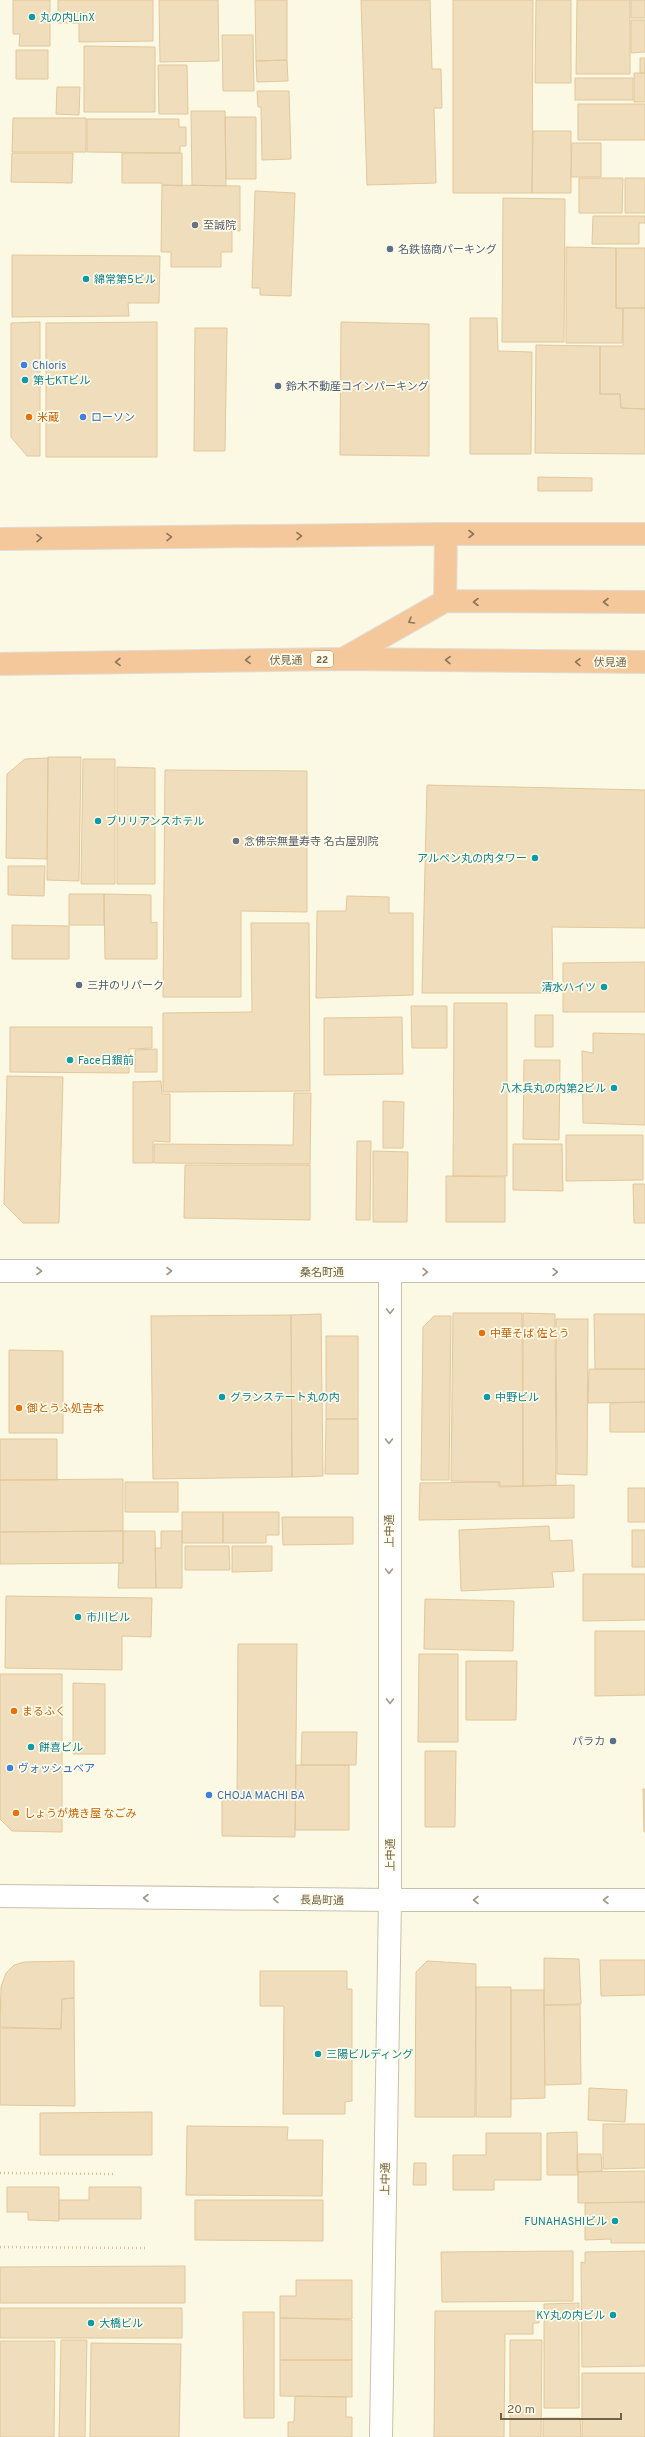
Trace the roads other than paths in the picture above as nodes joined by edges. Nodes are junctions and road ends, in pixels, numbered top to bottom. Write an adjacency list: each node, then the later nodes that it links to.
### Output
1 (446, 534): 2 (highway, one-way to 2); 3 (highway, one-way to 1); 4 (highway)
2 (645, 534)
3 (0, 539)
4 (445, 602): 5 (highway, one-way to 4); 6 (highway, one-way to 6)
5 (645, 602)
6 (344, 659): 7 (highway, 伏見通 / 22, one-way to 6); 8 (highway, 伏見通 / 22, one-way to 8)
7 (645, 662)
8 (0, 664)
9 (0, 1271): 11 (street, 桑名町通, one-way to 11)
10 (645, 1271): 11 (street, 桑名町通, one-way to 10)
11 (390, 1272): 13 (street, 上中通, one-way to 13)
12 (0, 1896): 13 (street, 長島町通, one-way to 12)
13 (390, 1900): 14 (street, 長島町通, one-way to 13); 15 (street, 上中通)
14 (645, 1900)
15 (381, 2437)

